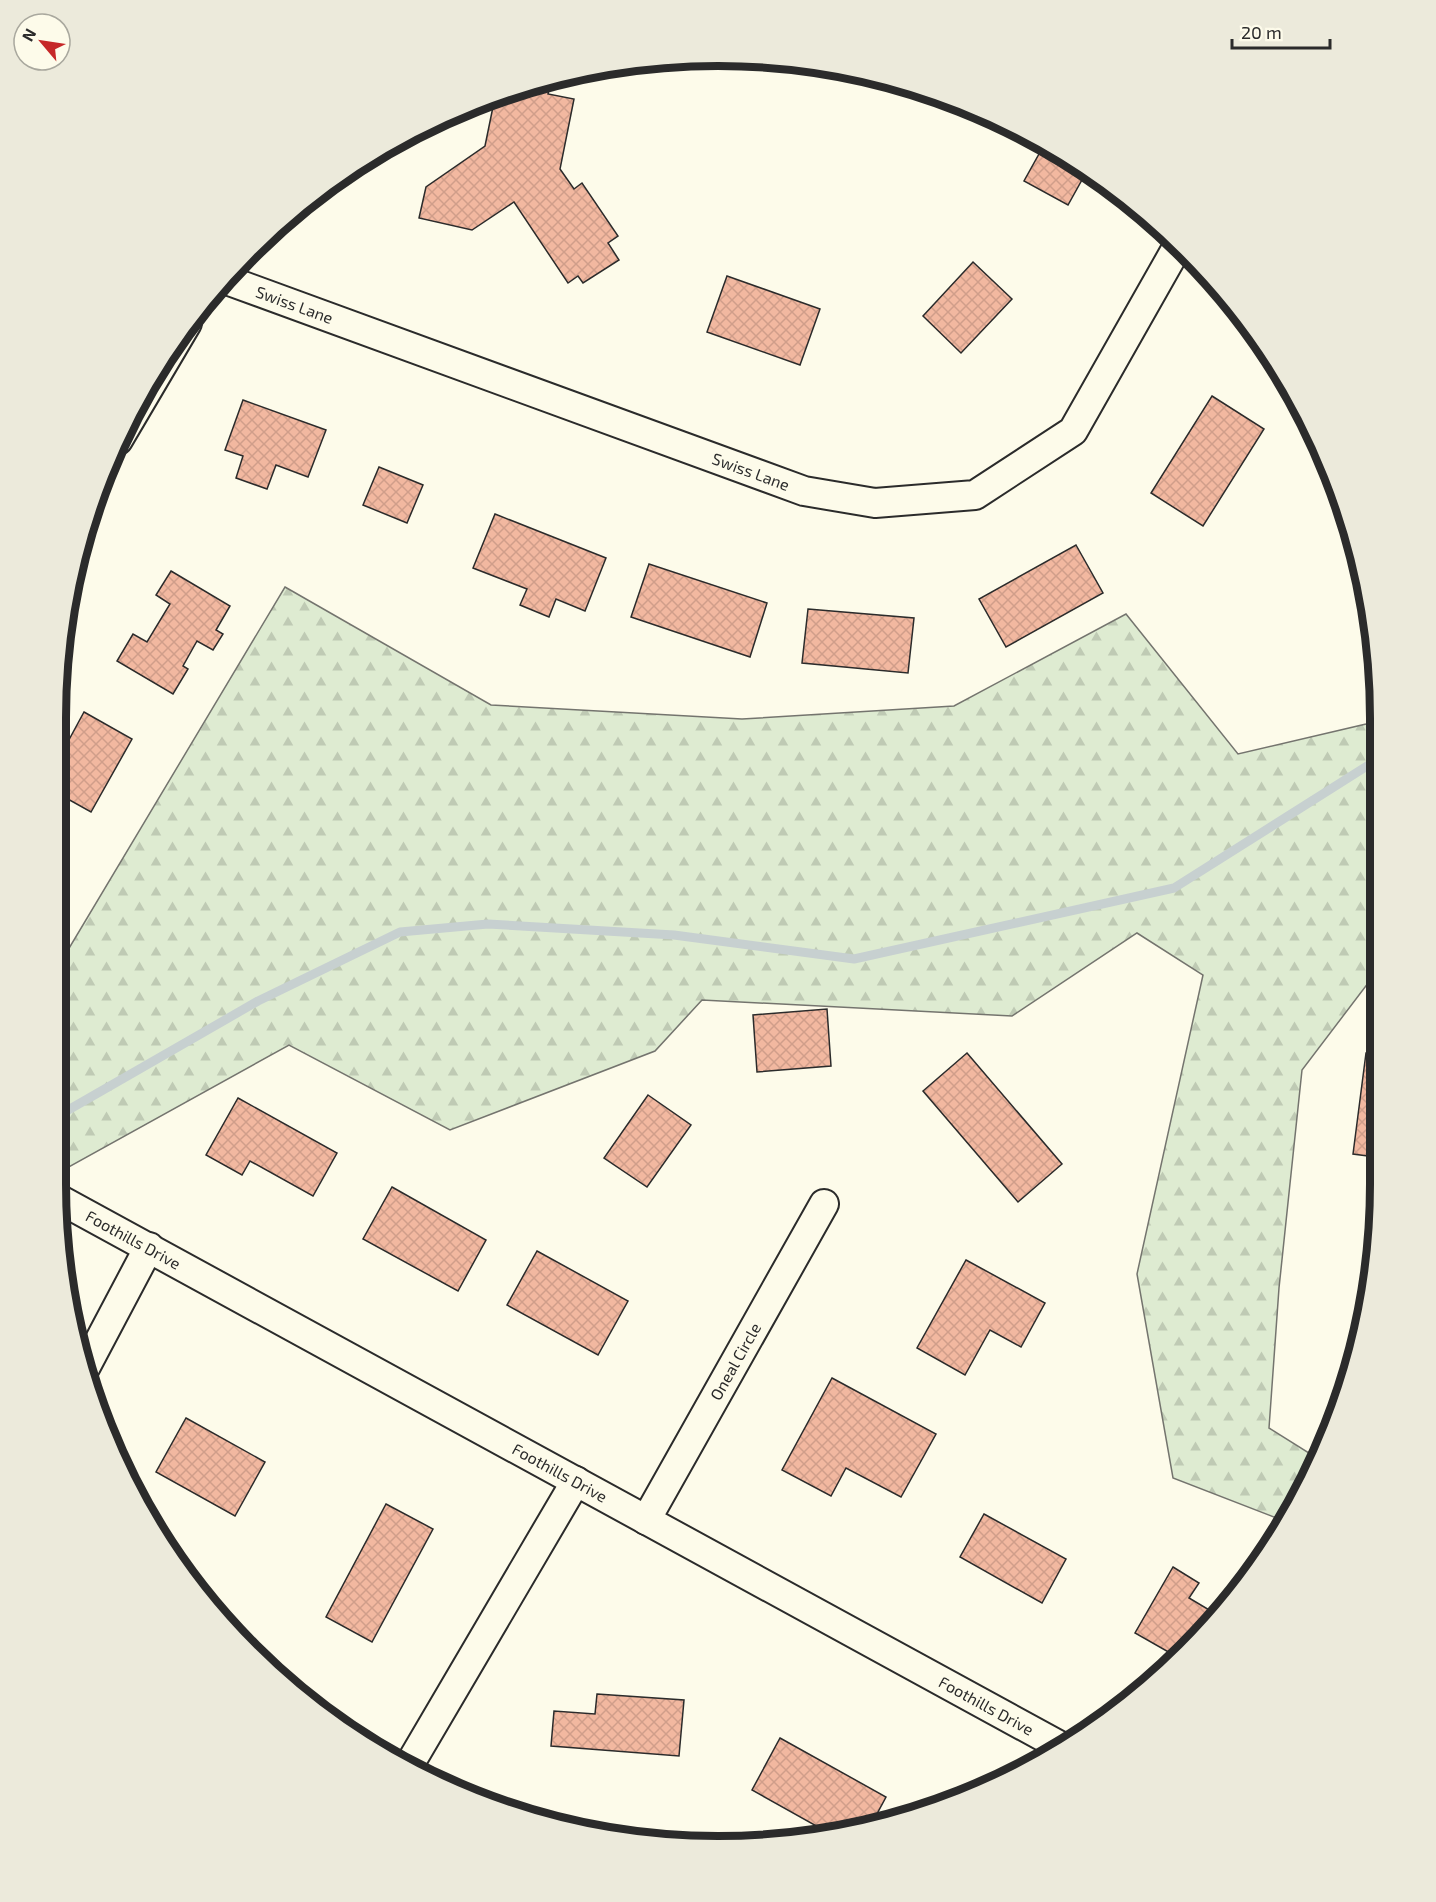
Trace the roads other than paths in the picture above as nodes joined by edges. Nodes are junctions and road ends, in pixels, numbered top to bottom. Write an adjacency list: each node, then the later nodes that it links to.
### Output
1 (1174, 252): 2 (street, Swiss Lane)
2 (233, 282)
3 (66, 1203): 5 (street, Foothills Drive)
4 (824, 1204): 8 (street, Oneal Circle)
5 (149, 1247): 6 (street); 7 (street, Foothills Drive)
6 (90, 1359)
7 (576, 1481): 8 (street, Foothills Drive); 10 (street)
8 (646, 1520): 9 (street, Foothills Drive)
9 (1054, 1743)
10 (412, 1760)

